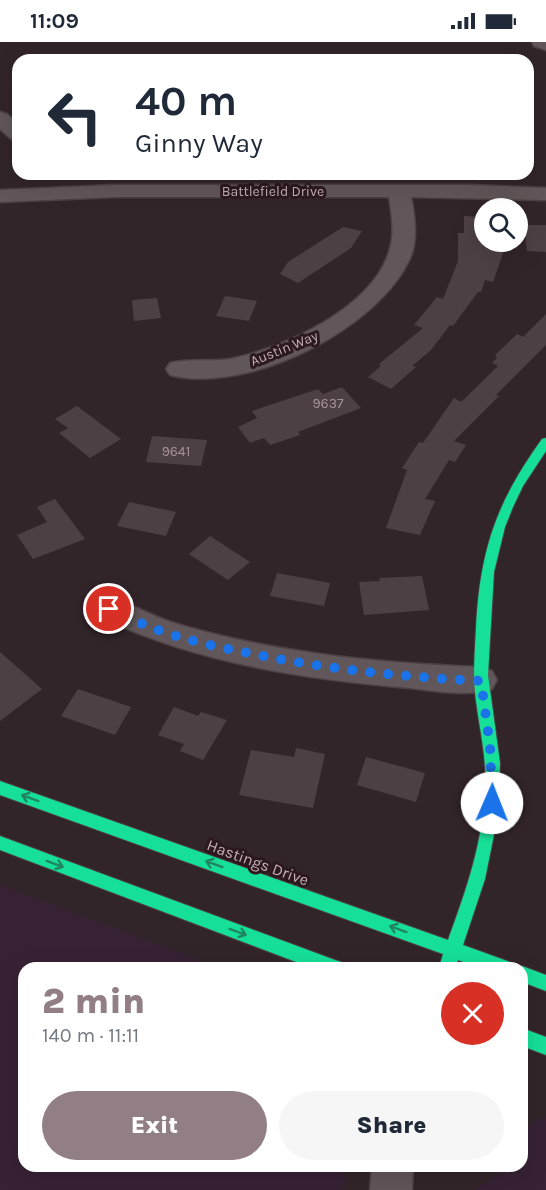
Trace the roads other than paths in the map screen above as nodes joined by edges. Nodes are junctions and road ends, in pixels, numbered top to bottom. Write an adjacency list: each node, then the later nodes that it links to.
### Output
1 (541, 42): 2 (street)
2 (546, 44)
3 (0, 118): 4 (street)
4 (12, 129)
5 (34, 184): 6 (street, Battlefield Drive); 8 (street, Battlefield Drive)
6 (399, 191): 7 (street, Battlefield Drive); 9 (street, Austin Way)
7 (546, 194)
8 (0, 196)
9 (179, 369)
10 (546, 442): 12 (street)
11 (109, 609): 12 (street)
12 (481, 681): 15 (street)
13 (0, 788): 15 (street, Hastings Drive, one-way to 13)
14 (0, 843): 16 (street, one-way to 16)
15 (453, 949): 17 (street); 18 (street, Hastings Drive)
16 (319, 962)
17 (449, 962)
18 (488, 962)
19 (528, 976): 20 (street)
20 (546, 983)
21 (528, 1040): 22 (street)
22 (546, 1047)
23 (392, 1172): 24 (street)
24 (391, 1190)

